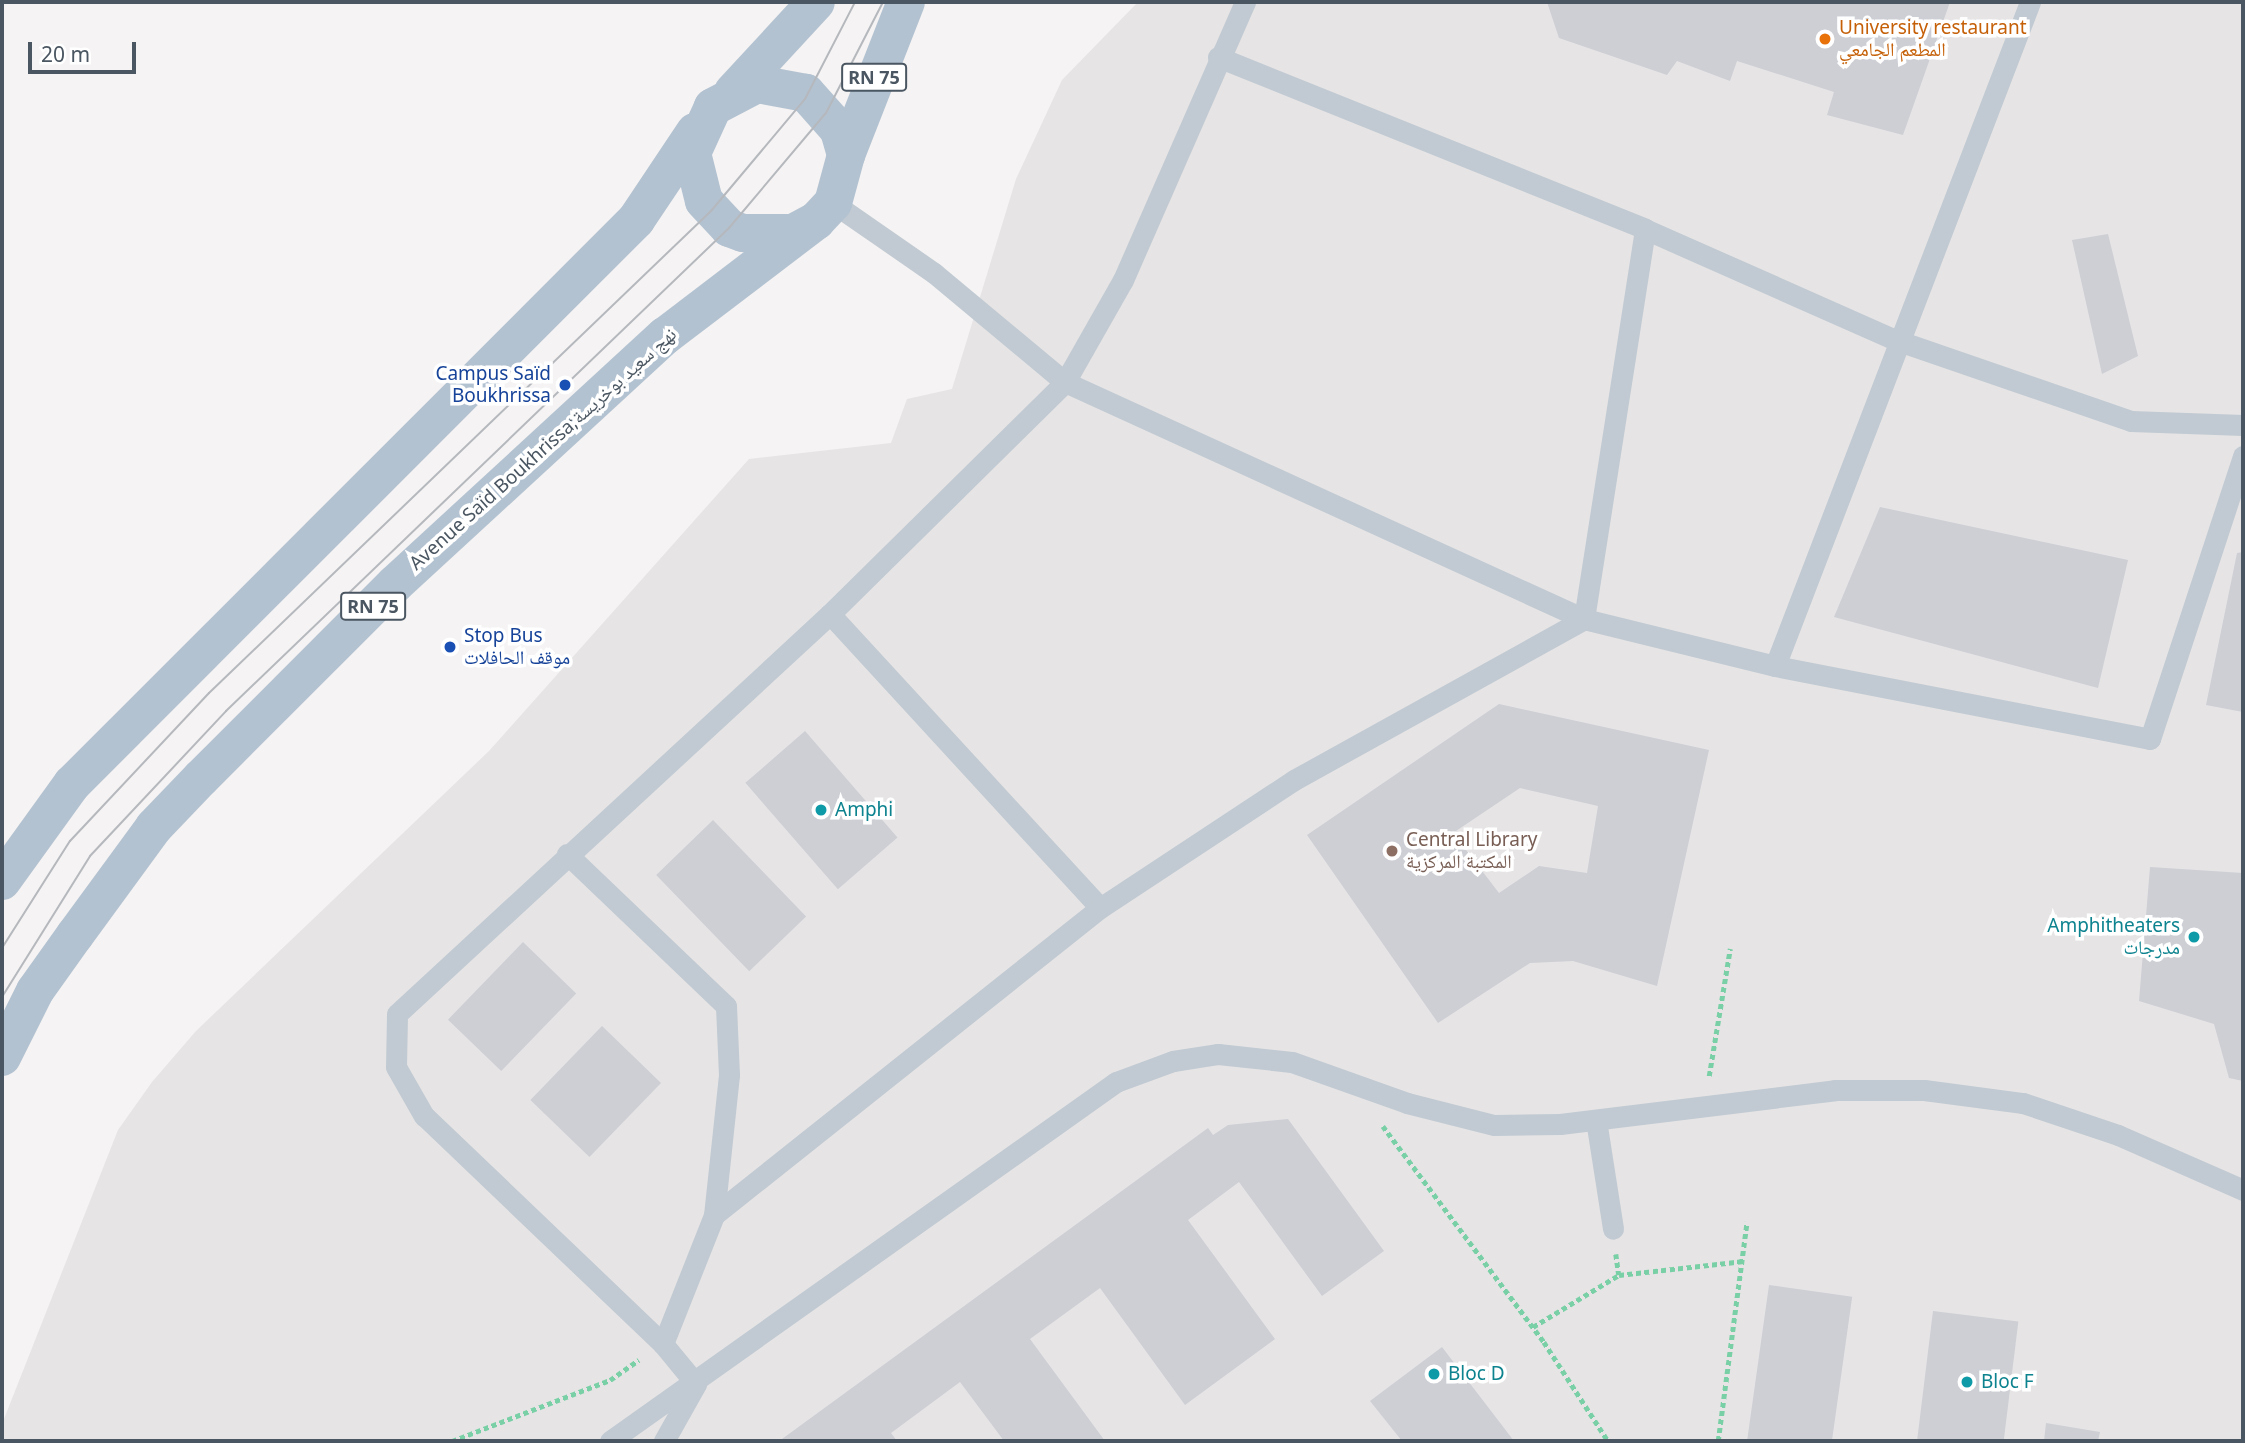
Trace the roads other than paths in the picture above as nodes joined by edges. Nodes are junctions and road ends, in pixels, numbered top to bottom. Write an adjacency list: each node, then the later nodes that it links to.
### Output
1 (816, 2): 6 (main road)
2 (906, 2): 8 (main road, RN 75)
3 (1245, 2): 5 (lane)
4 (2030, 2): 11 (lane)
5 (1218, 57): 10 (lane); 12 (lane)
6 (733, 92): 7 (main road); 8 (main road)
7 (698, 128): 9 (main road); 19 (main road)
8 (846, 155): 9 (main road)
9 (824, 212): 12 (lane); 21 (main road, Avenue Saïd Boukhrissa;نهج سعيد بوخريسة / RN 75)
10 (1645, 229): 11 (lane); 16 (lane)
11 (1896, 340): 13 (lane); 17 (lane)
12 (1065, 382): 15 (lane); 16 (lane)
13 (2243, 425)
14 (2243, 456): 17 (lane)
15 (830, 614): 18 (lane); 20 (lane)
16 (1584, 618): 17 (lane); 20 (lane)
17 (1776, 666)
18 (567, 854): 24 (lane); 26 (lane)
19 (2, 881)
20 (1100, 908): 24 (lane)
21 (2, 1057)
22 (1596, 1120): 23 (lane); 25 (lane); 27 (lane)
23 (2243, 1190)
24 (713, 1215): 26 (lane)
25 (1613, 1229)
26 (663, 1344): 27 (lane)
27 (696, 1384): 28 (lane); 29 (lane)
28 (610, 1441)
29 (664, 1441)

